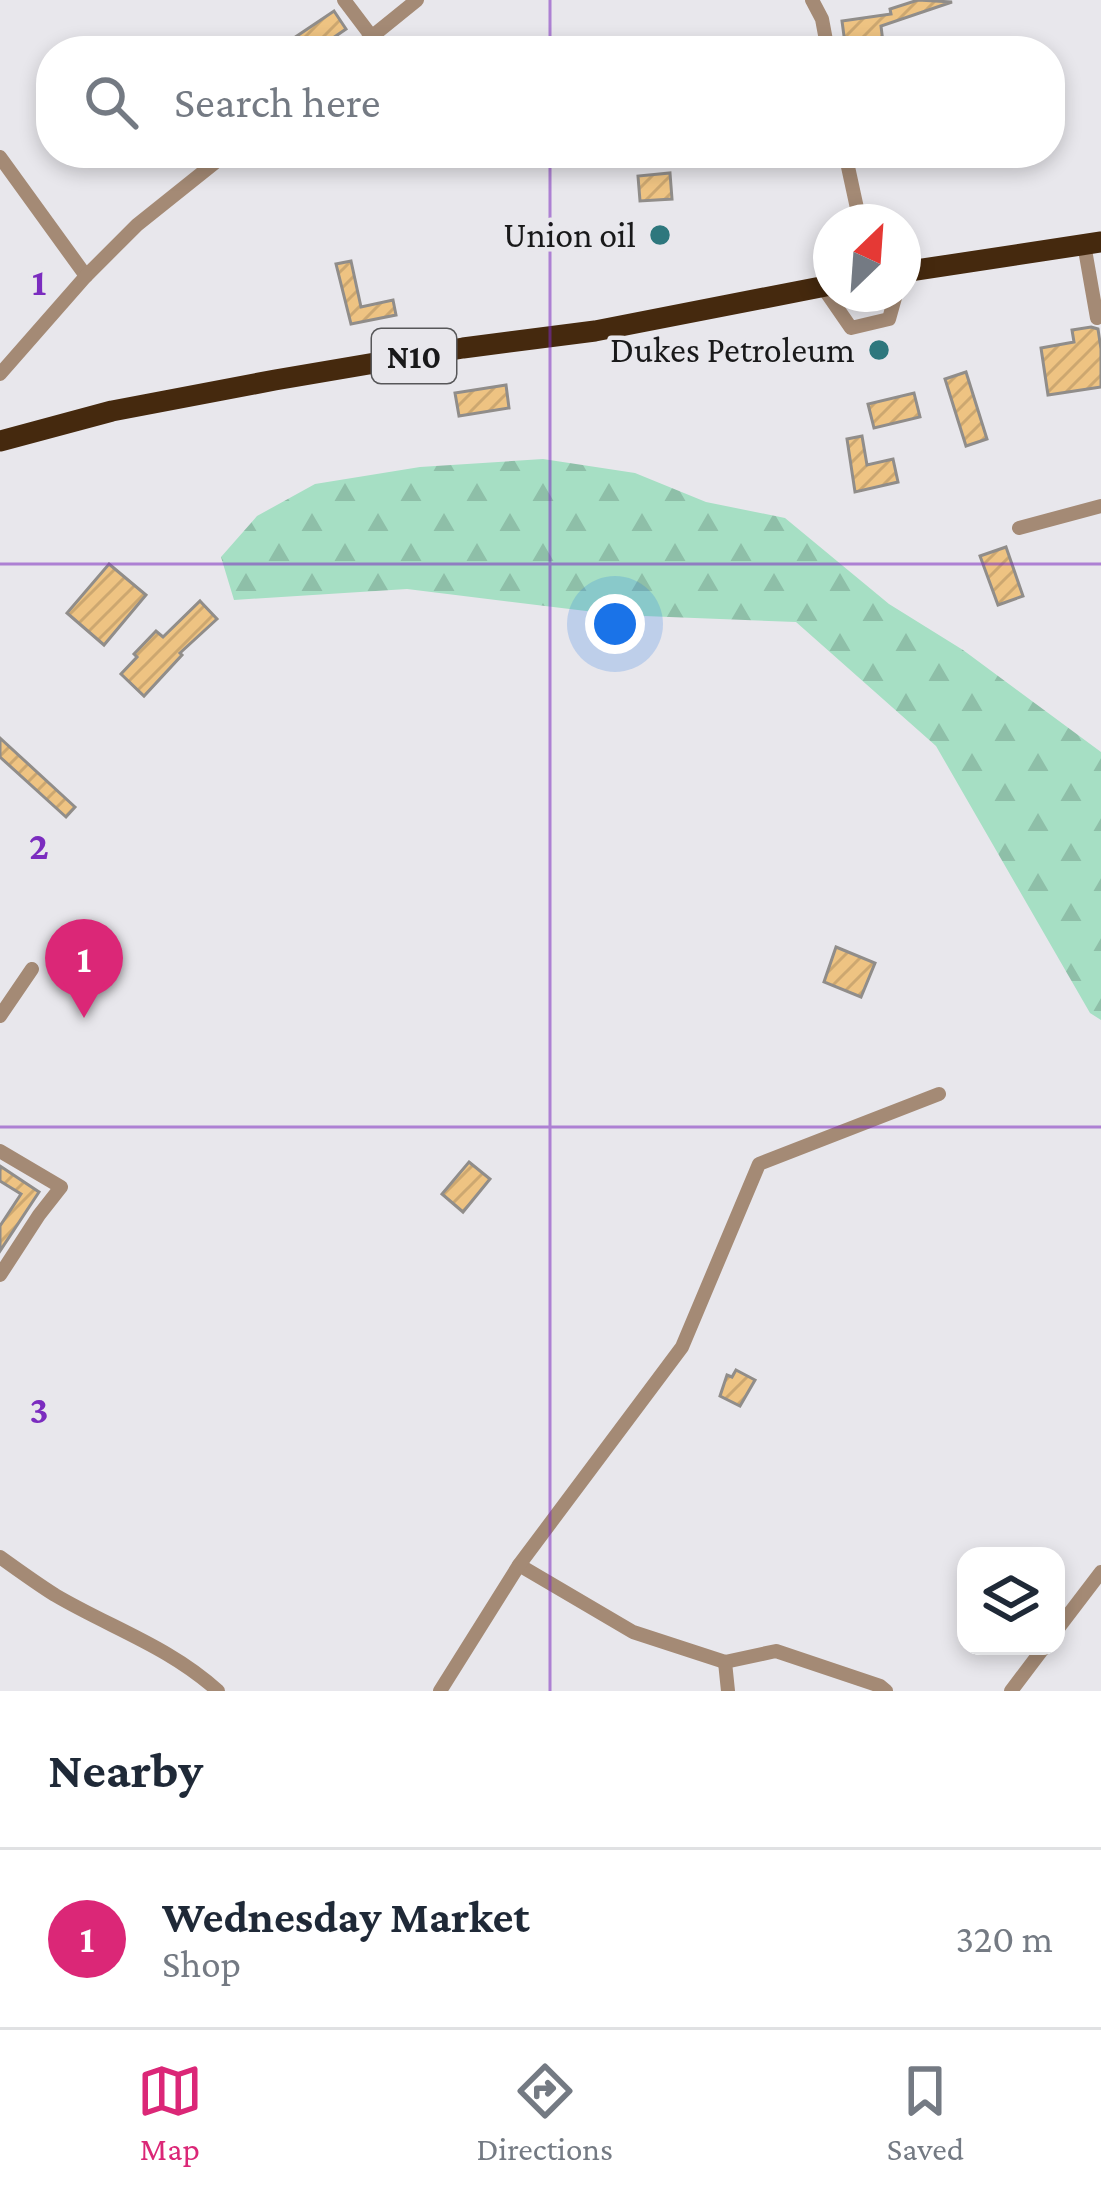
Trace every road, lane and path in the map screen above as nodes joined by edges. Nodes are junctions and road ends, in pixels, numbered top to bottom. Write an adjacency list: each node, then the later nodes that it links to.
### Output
1 (344, 0): 4 (street)
2 (417, 0): 5 (street)
3 (812, 0): 6 (street)
4 (371, 36)
5 (373, 36)
6 (825, 36)
7 (0, 157): 13 (street)
8 (208, 168): 13 (street)
9 (847, 168): 10 (street)
10 (856, 204)
11 (1092, 243): 12 (highway); 17 (street)
12 (921, 269)
13 (86, 276): 18 (street)
14 (813, 289): 19 (highway, N10)
15 (841, 312): 16 (street)
16 (891, 312)
17 (1097, 318)
18 (0, 374)
19 (0, 440)
20 (1101, 506): 21 (street)
21 (1019, 528)
22 (32, 969): 23 (street)
23 (0, 1016)
24 (939, 1094): 28 (street)
25 (0, 1151): 26 (street)
26 (0, 1275)
27 (0, 1558): 33 (street)
28 (519, 1565): 32 (street); 34 (street)
29 (1101, 1572): 30 (street)
30 (1065, 1619)
31 (1038, 1655): 37 (street)
32 (725, 1662): 35 (street); 36 (street)
33 (218, 1691)
34 (440, 1691)
35 (728, 1691)
36 (886, 1691)
37 (1011, 1691)

